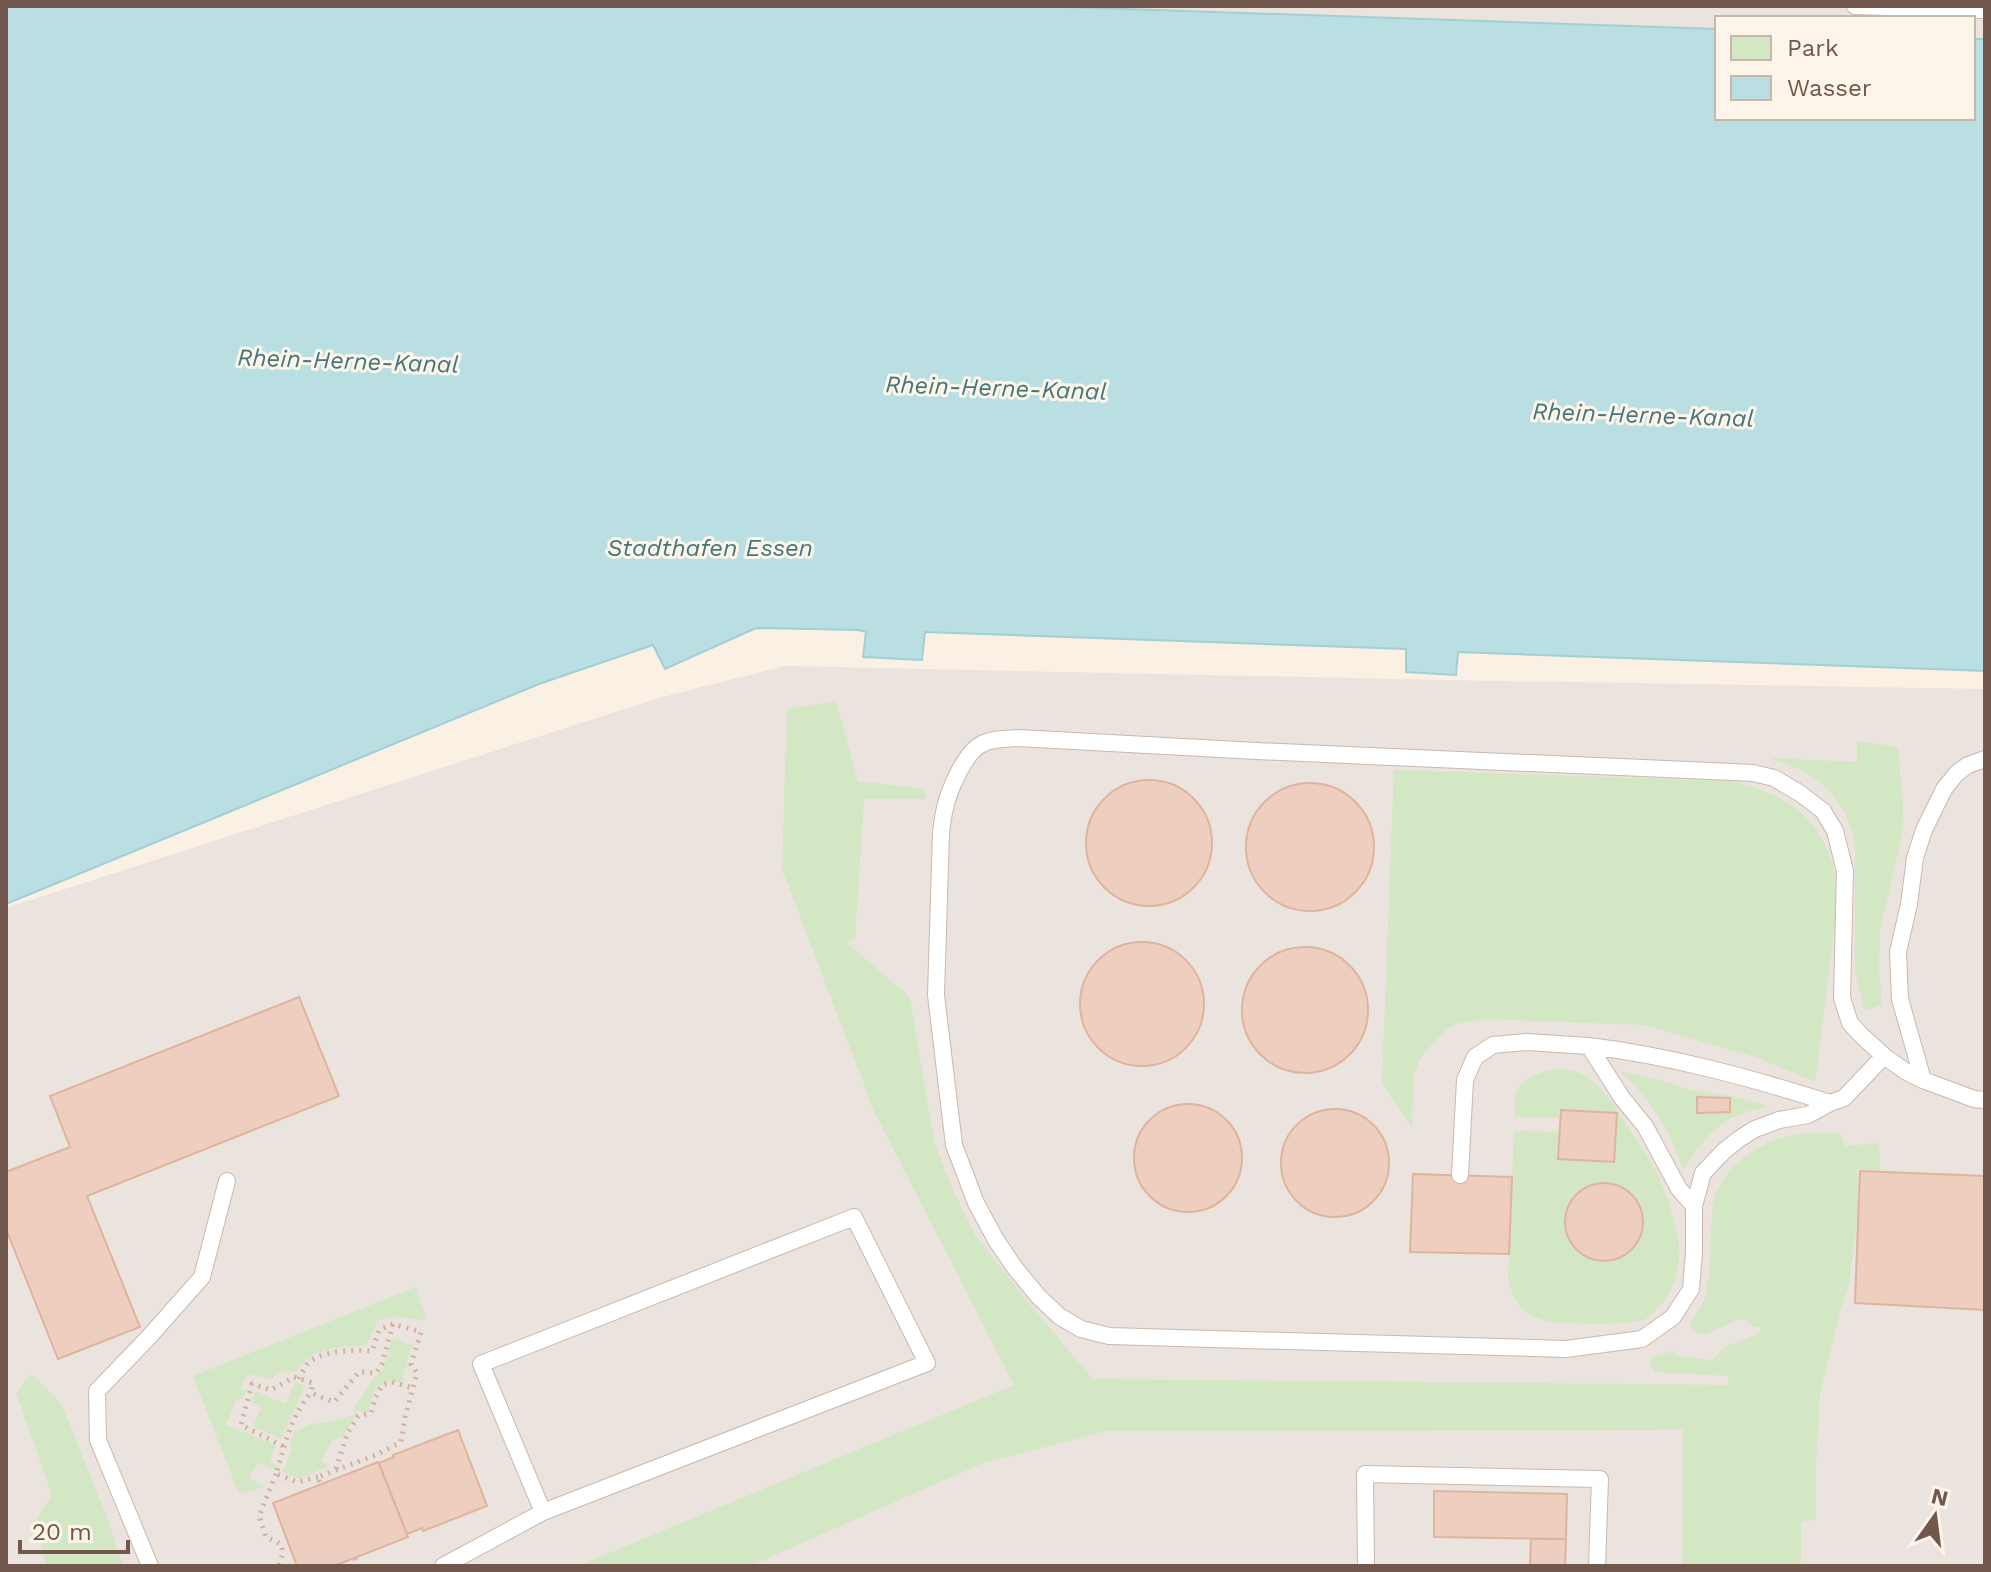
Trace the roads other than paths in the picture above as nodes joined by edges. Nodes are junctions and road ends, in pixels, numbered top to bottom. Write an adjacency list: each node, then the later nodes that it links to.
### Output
1 (1855, 6): 2 (lane)
2 (1985, 10)
3 (1985, 759): 6 (lane)
4 (1589, 1046): 8 (lane); 9 (lane); 11 (lane)
5 (1884, 1056): 6 (lane); 8 (lane); 11 (lane)
6 (1923, 1080): 7 (lane)
7 (1985, 1100)
8 (1830, 1103): 11 (lane)
9 (1460, 1175)
10 (227, 1181): 13 (lane)
11 (1694, 1206)
12 (543, 1512): 12 (lane); 14 (lane)
13 (150, 1566)
14 (443, 1566)
15 (1366, 1566): 16 (lane)
16 (1597, 1566)

